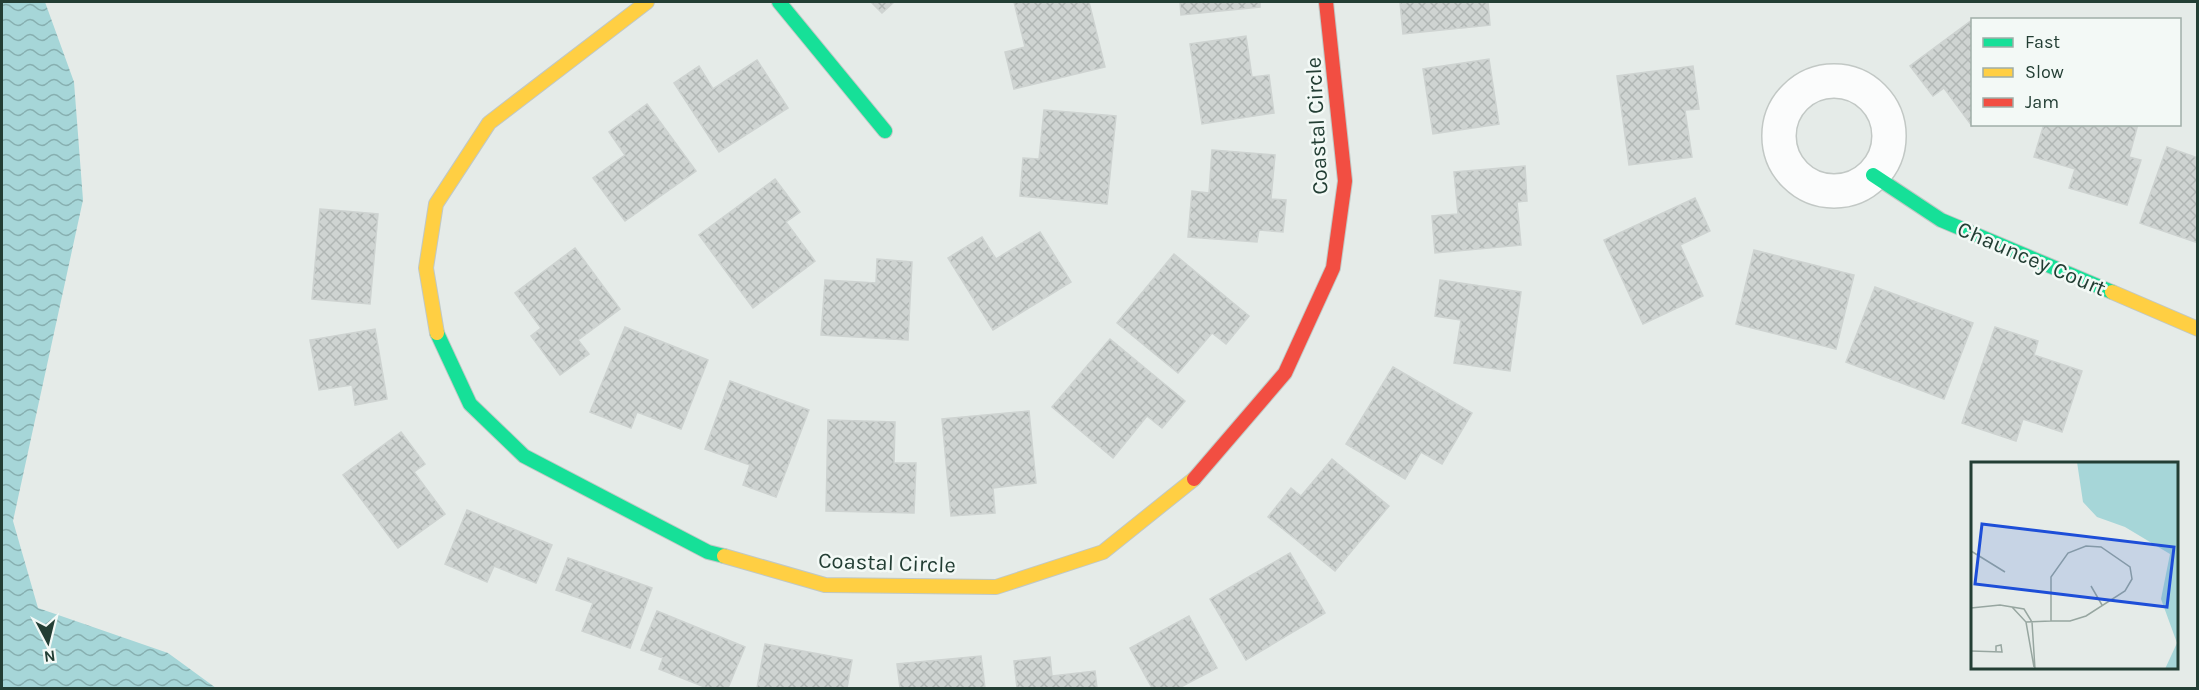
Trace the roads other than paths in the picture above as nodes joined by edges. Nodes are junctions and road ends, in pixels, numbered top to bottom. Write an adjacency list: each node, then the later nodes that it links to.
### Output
1 (647, 2): 3 (street, Coastal Circle)
2 (779, 2): 4 (street)
3 (1326, 2)
4 (885, 131)
5 (1873, 175): 6 (street, Chauncey Court)
6 (2198, 329)

